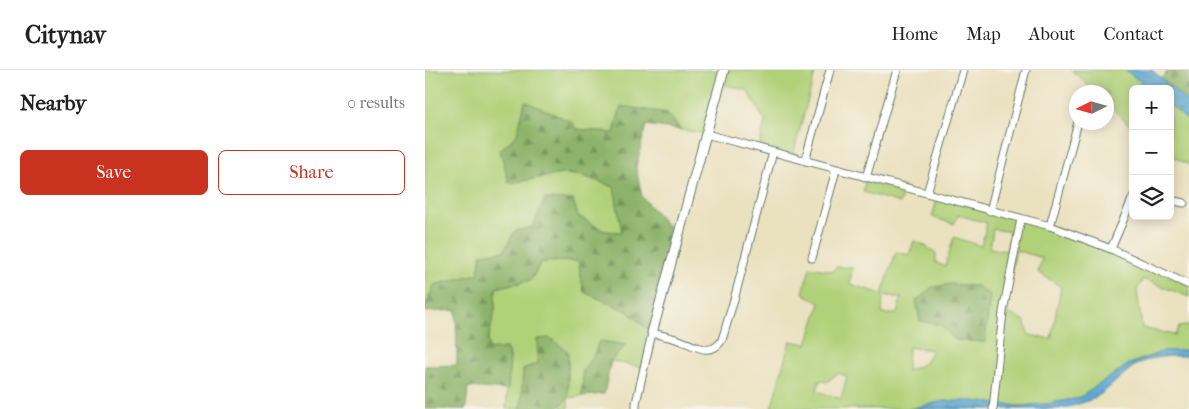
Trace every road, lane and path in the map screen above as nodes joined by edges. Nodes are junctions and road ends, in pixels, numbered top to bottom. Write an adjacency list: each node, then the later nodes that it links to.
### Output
1 (724, 70): 7 (street)
2 (830, 70): 9 (street)
3 (897, 70): 11 (street)
4 (963, 70): 12 (street)
5 (1026, 70): 16 (street)
6 (1076, 130): 18 (street)
7 (705, 134): 8 (street); 22 (street)
8 (773, 152): 9 (street); 22 (street)
9 (805, 161): 10 (street)
10 (836, 170): 11 (street); 20 (street)
11 (866, 178): 12 (street)
12 (927, 194): 16 (street)
13 (1174, 201): 14 (street)
14 (1184, 203)
15 (1129, 206): 19 (street)
16 (990, 211): 17 (street)
17 (1021, 219): 18 (street); 23 (street)
18 (1050, 226): 19 (street)
19 (1111, 249): 21 (street)
20 (812, 258)
21 (1189, 285)
22 (652, 333): 24 (street)
23 (993, 406)
24 (636, 409)

